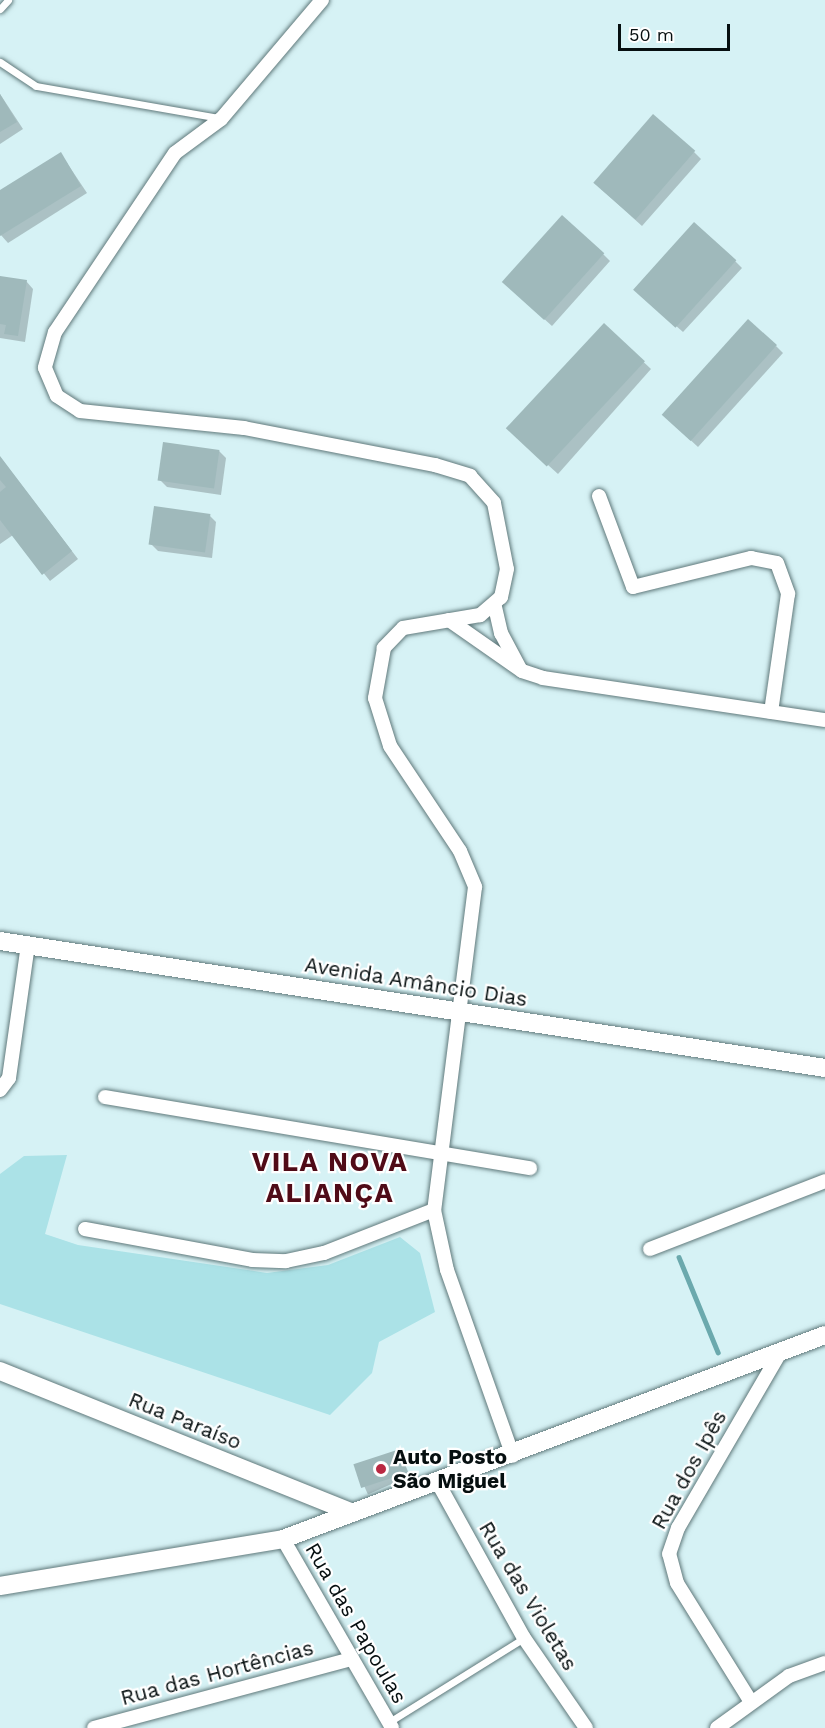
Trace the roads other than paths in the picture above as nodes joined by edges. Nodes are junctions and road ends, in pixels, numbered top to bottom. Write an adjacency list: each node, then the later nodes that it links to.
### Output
1 (8, 0): 3 (lane)
2 (322, 0): 5 (street)
3 (0, 9)
4 (0, 62): 5 (lane)
5 (221, 118): 7 (street)
6 (599, 496): 10 (street)
7 (495, 606): 8 (street); 9 (street)
8 (449, 620): 9 (street); 14 (street)
9 (522, 671): 10 (street)
10 (771, 712): 11 (street)
11 (825, 720)
12 (0, 941): 13 (street, Avenida Amâncio Dias)
13 (28, 945): 14 (street, Avenida Amâncio Dias); 16 (street)
14 (462, 1012): 15 (street, Avenida Amâncio Dias); 18 (street)
15 (825, 1068)
16 (0, 1090)
17 (105, 1097): 18 (street)
18 (441, 1152): 19 (street); 21 (street)
19 (530, 1168)
20 (825, 1181): 23 (street)
21 (434, 1210): 22 (street); 27 (street)
22 (85, 1229)
23 (650, 1249)
24 (825, 1335): 25 (street)
25 (780, 1353): 27 (street); 35 (street, Rua dos Ipês)
26 (0, 1371): 29 (street, Rua Paraíso)
27 (513, 1455): 28 (street)
28 (438, 1483): 29 (street); 32 (street, Rua das Violetas)
29 (354, 1513): 30 (street)
30 (284, 1539): 31 (street); 33 (street, Rua das Papoulas)
31 (0, 1586)
32 (524, 1638): 36 (lane); 38 (street, Rua das Violetas)
33 (352, 1659): 36 (street, Rua das Papoulas); 37 (street, Rua das Hortências)
34 (825, 1663): 35 (street)
35 (751, 1702): 39 (street)
36 (391, 1725)
37 (94, 1728)
38 (586, 1728)
39 (717, 1728)

